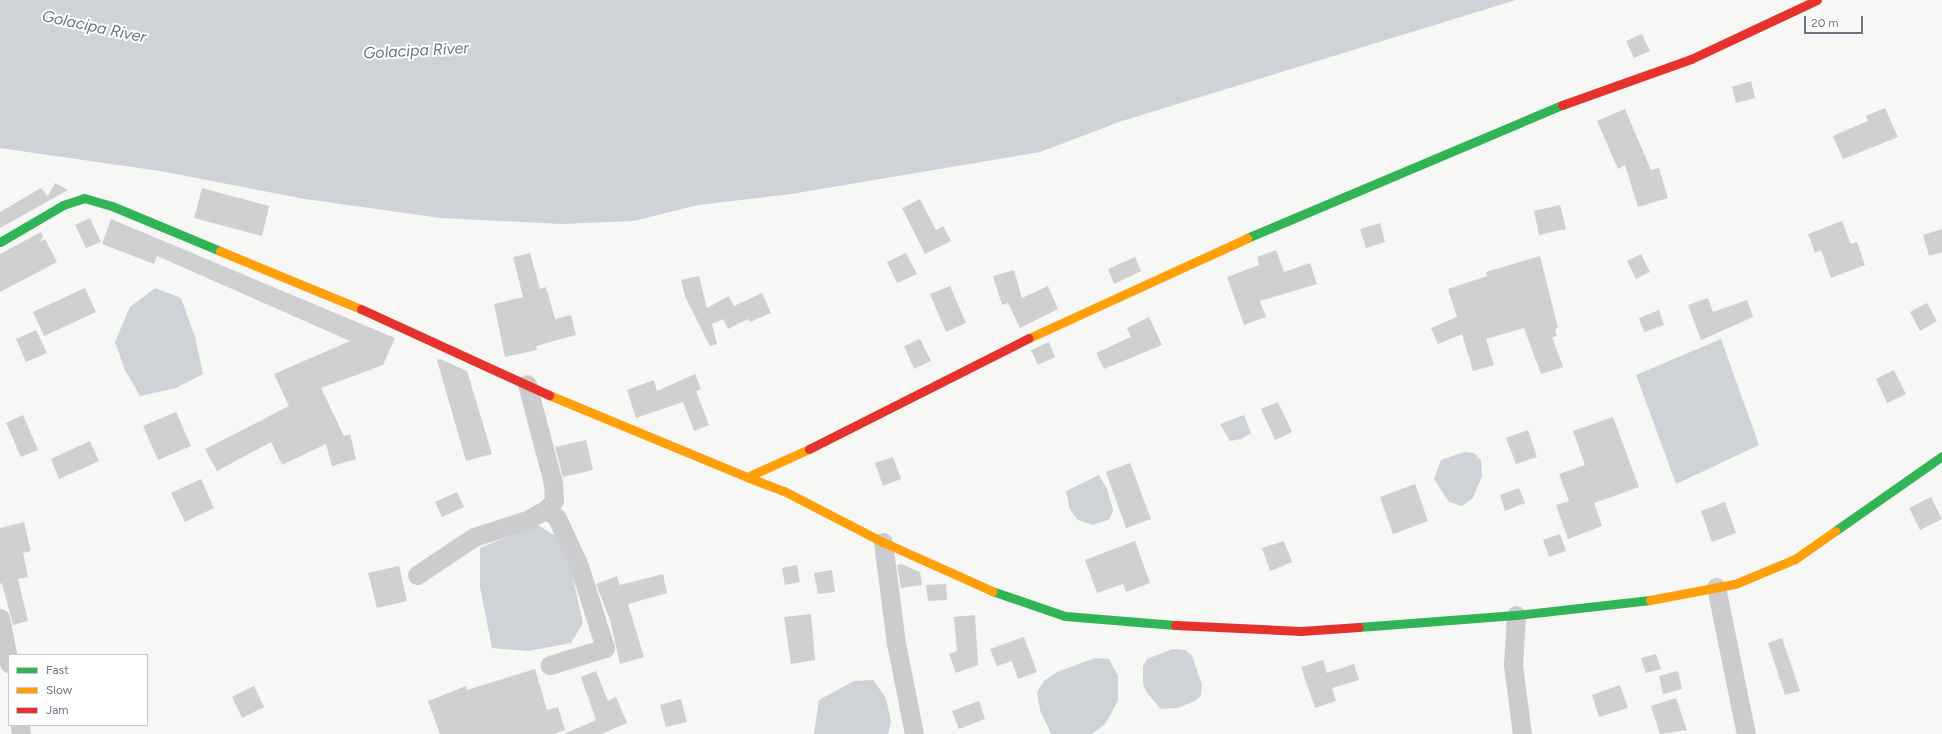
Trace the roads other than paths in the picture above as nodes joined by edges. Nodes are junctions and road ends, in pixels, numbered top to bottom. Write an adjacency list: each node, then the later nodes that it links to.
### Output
1 (1817, 0): 5 (street)
2 (0, 242): 3 (street)
3 (527, 384): 5 (street); 6 (street)
4 (1942, 456): 9 (street)
5 (747, 477): 7 (street)
6 (547, 509): 8 (street); 13 (street)
7 (884, 542): 10 (street); 14 (street)
8 (417, 575)
9 (1716, 587): 10 (street); 16 (street)
10 (1516, 616): 15 (street)
11 (0, 618): 12 (street)
12 (8, 658)
13 (550, 665)
14 (914, 734)
15 (1522, 734)
16 (1746, 734)

